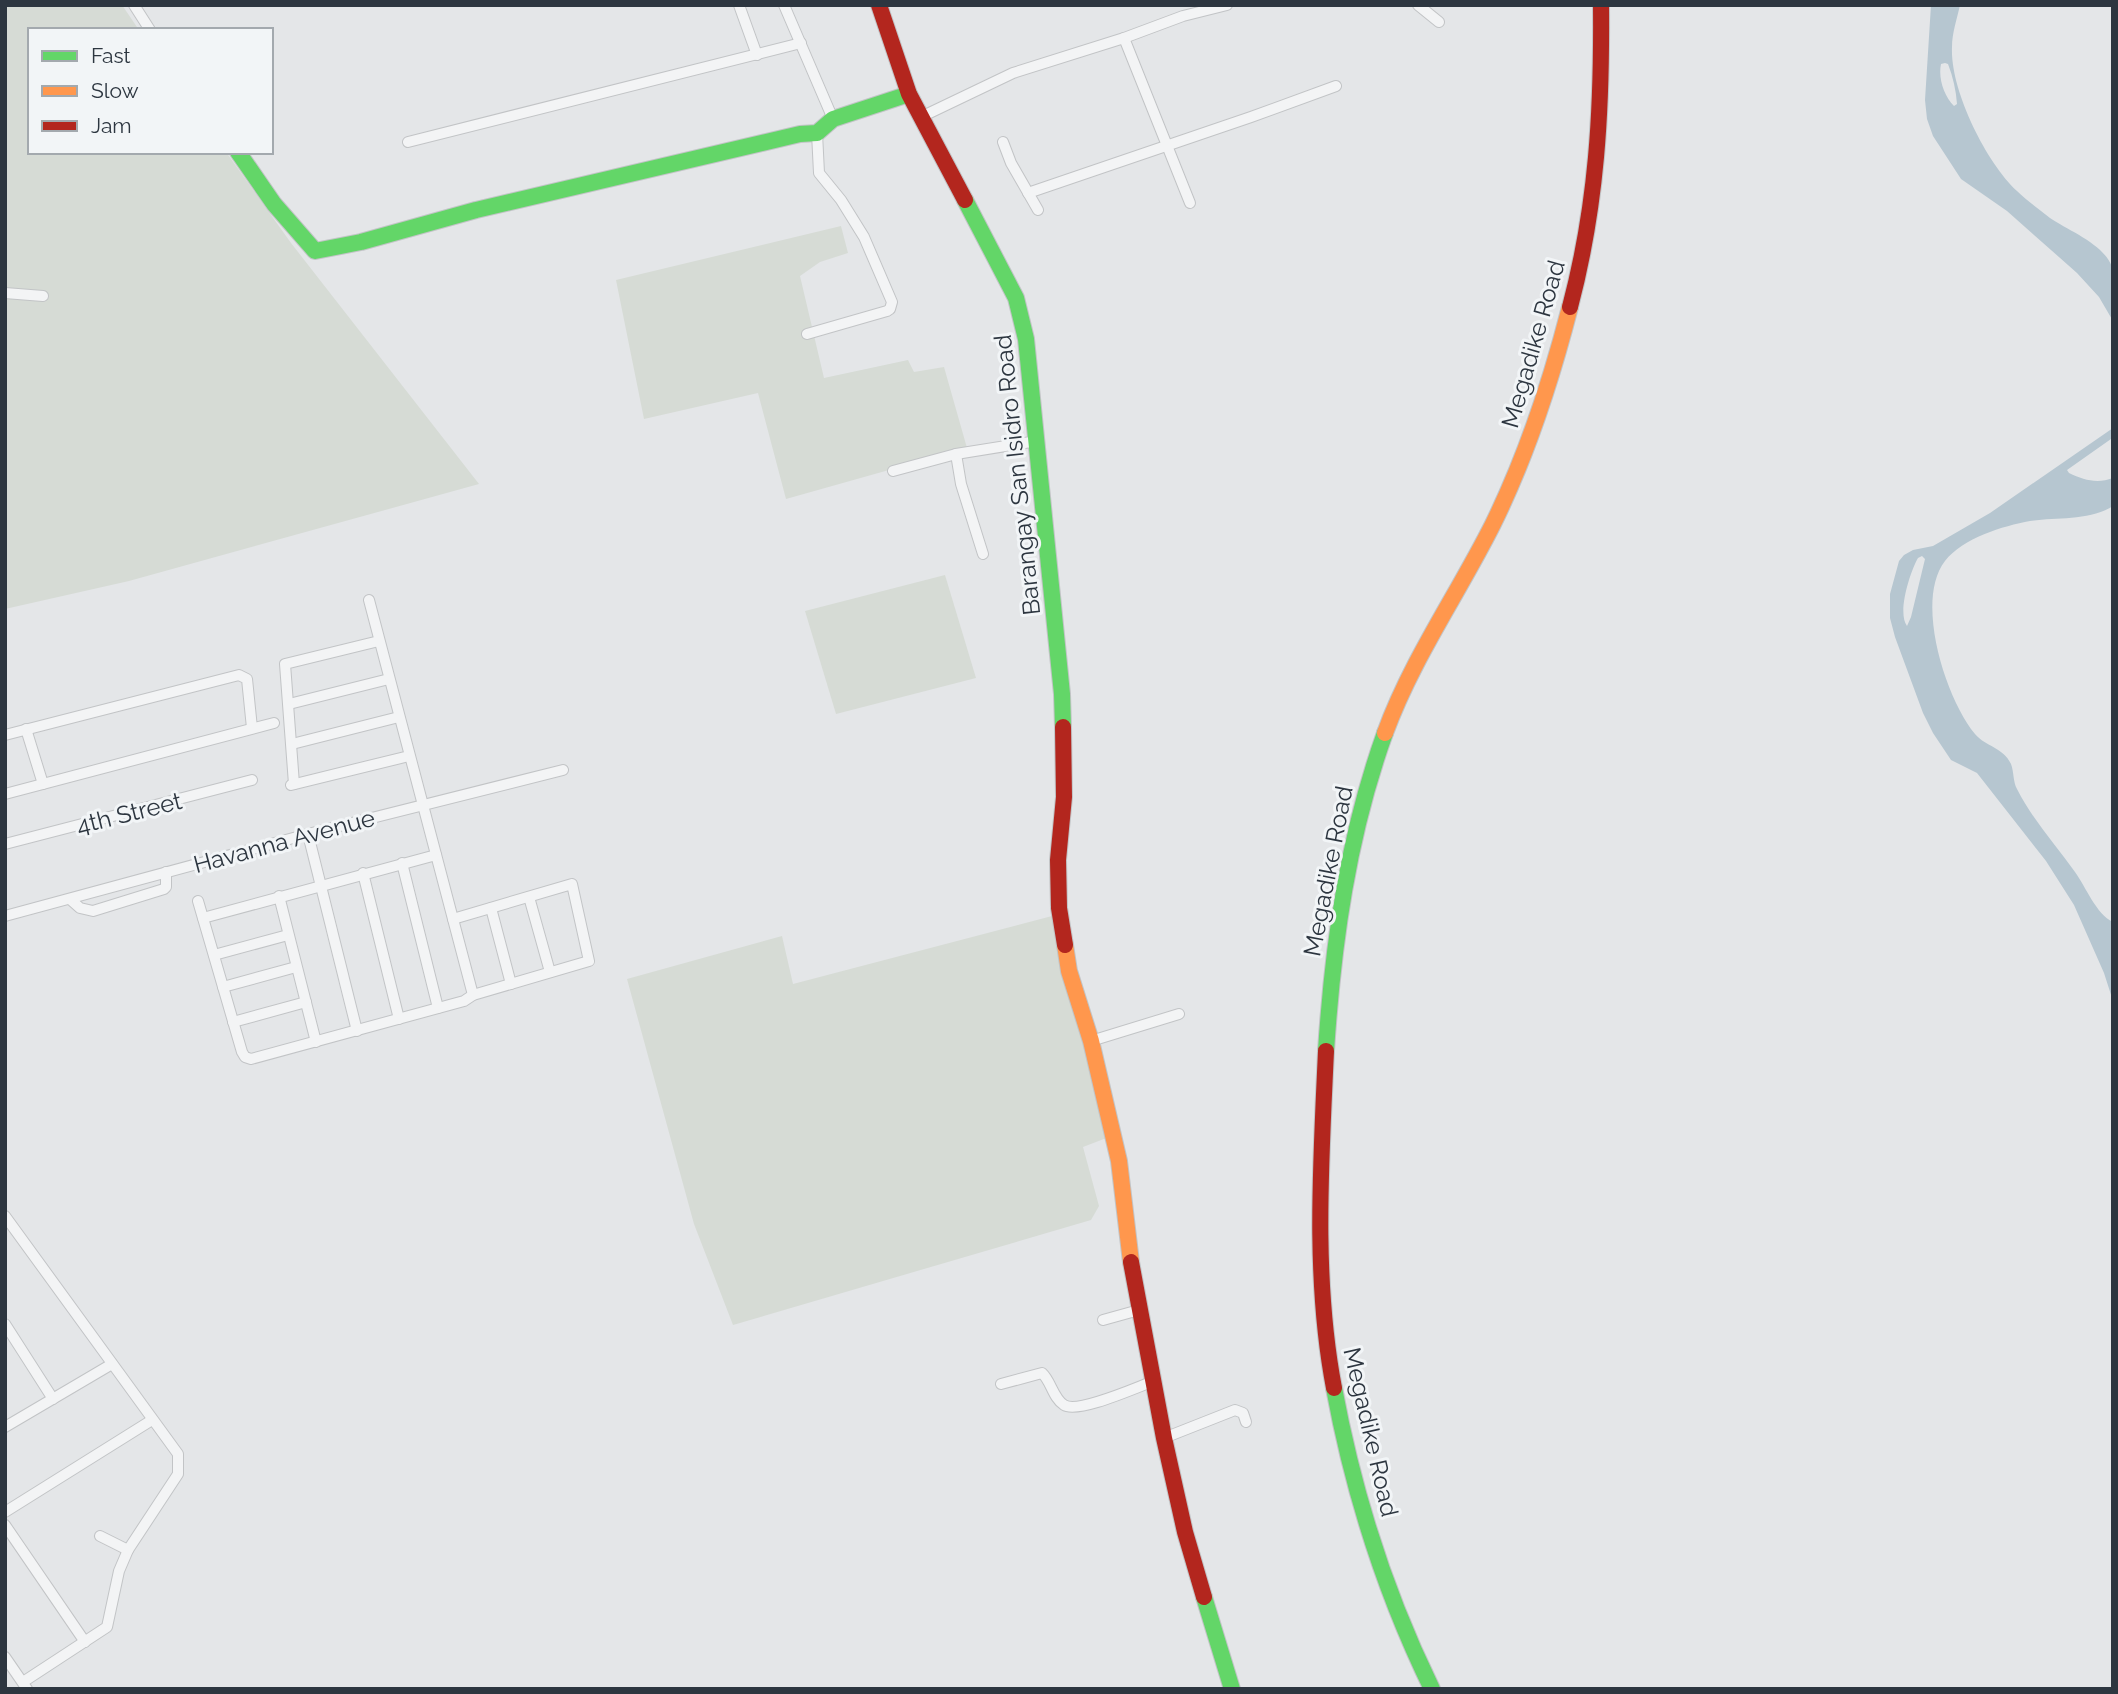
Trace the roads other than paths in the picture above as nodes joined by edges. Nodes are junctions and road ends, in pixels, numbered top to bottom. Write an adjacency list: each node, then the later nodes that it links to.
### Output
1 (134, 5): 9 (street)
2 (739, 5): 12 (street)
3 (784, 5): 11 (street)
4 (879, 5): 14 (street, Barangay San Isidro Road)
5 (1227, 5): 10 (street)
6 (1418, 5): 8 (street)
7 (1601, 5): 98 (street, Megadike Road)
8 (1439, 22)
9 (149, 28)
10 (1124, 38): 15 (street); 20 (street)
11 (801, 43): 12 (street); 16 (street)
12 (757, 55): 18 (street)
13 (1336, 86): 20 (street)
14 (909, 94): 15 (street, Barangay San Isidro Road); 16 (street)
15 (920, 117): 28 (street, Barangay San Isidro Road)
16 (833, 119): 17 (street)
17 (817, 132): 21 (street); 27 (street)
18 (408, 142)
19 (1003, 142): 22 (street)
20 (1167, 146): 22 (street); 23 (street)
21 (239, 154)
22 (1028, 193): 24 (street)
23 (1189, 203)
24 (1038, 211)
25 (5, 293): 26 (street)
26 (43, 296)
27 (807, 334)
28 (1037, 441): 29 (street); 76 (street, Barangay San Isidro Road)
29 (956, 454): 30 (street); 31 (street)
30 (893, 471)
31 (983, 554)
32 (369, 600): 33 (street)
33 (379, 641): 34 (street); 35 (street)
34 (389, 679): 35 (street); 36 (street)
35 (289, 704): 41 (street)
36 (399, 717): 41 (street); 42 (street)
37 (274, 723): 38 (street)
38 (252, 728): 39 (street); 45 (street)
39 (26, 729): 40 (street); 45 (street)
40 (5, 735)
41 (292, 744): 42 (street)
42 (409, 756): 47 (street)
43 (563, 770): 47 (street, Havanna Avenue)
44 (252, 780): 49 (street, 4th Street)
45 (43, 784): 46 (street)
46 (5, 794)
47 (424, 804): 48 (street, Havanna Avenue); 50 (street)
48 (308, 834): 52 (street, Havanna Avenue); 54 (street)
49 (5, 844)
50 (436, 855): 51 (street); 62 (street)
51 (402, 863): 53 (street); 71 (street)
52 (166, 872): 57 (street, Havanna Avenue); 57 (street)
53 (363, 873): 54 (street); 73 (street)
54 (321, 886): 55 (street); 75 (street)
55 (279, 896): 61 (street); 63 (street)
56 (529, 897): 59 (street); 66 (street); 66 (street)
57 (71, 900): 60 (street, Havanna Avenue)
58 (198, 901): 61 (street)
59 (491, 908): 62 (street); 67 (street)
60 (5, 916)
61 (202, 918): 64 (street)
62 (453, 919): 69 (street)
63 (288, 935): 64 (street); 65 (street)
64 (214, 955): 68 (street)
65 (296, 967): 68 (street); 70 (street)
66 (550, 972): 67 (street)
67 (511, 984): 69 (street)
68 (223, 987): 74 (street)
69 (473, 995): 71 (street)
70 (306, 1002): 74 (street); 77 (street)
71 (438, 1008): 73 (street)
72 (1179, 1014): 76 (street)
73 (399, 1019): 75 (street)
74 (233, 1022): 77 (street)
75 (357, 1031): 77 (street)
76 (1091, 1041): 79 (street, Barangay San Isidro Road)
77 (316, 1042)
78 (5, 1216): 82 (street)
79 (1139, 1310): 80 (street); 83 (street, Barangay San Isidro Road)
80 (1103, 1321)
81 (5, 1324): 85 (street)
82 (111, 1364): 85 (street); 86 (street)
83 (1154, 1381): 84 (street); 89 (street, Barangay San Isidro Road)
84 (1001, 1384)
85 (53, 1399): 88 (street)
86 (152, 1420): 90 (street); 93 (street)
87 (1246, 1422): 89 (street)
88 (5, 1427)
89 (1164, 1438): 97 (street, Barangay San Isidro Road)
90 (5, 1512)
91 (5, 1525): 94 (street)
92 (100, 1536): 93 (street)
93 (128, 1550): 94 (street)
94 (85, 1642): 96 (street)
95 (5, 1657): 96 (street)
96 (25, 1686)
97 (1232, 1689)
98 (1432, 1689)

